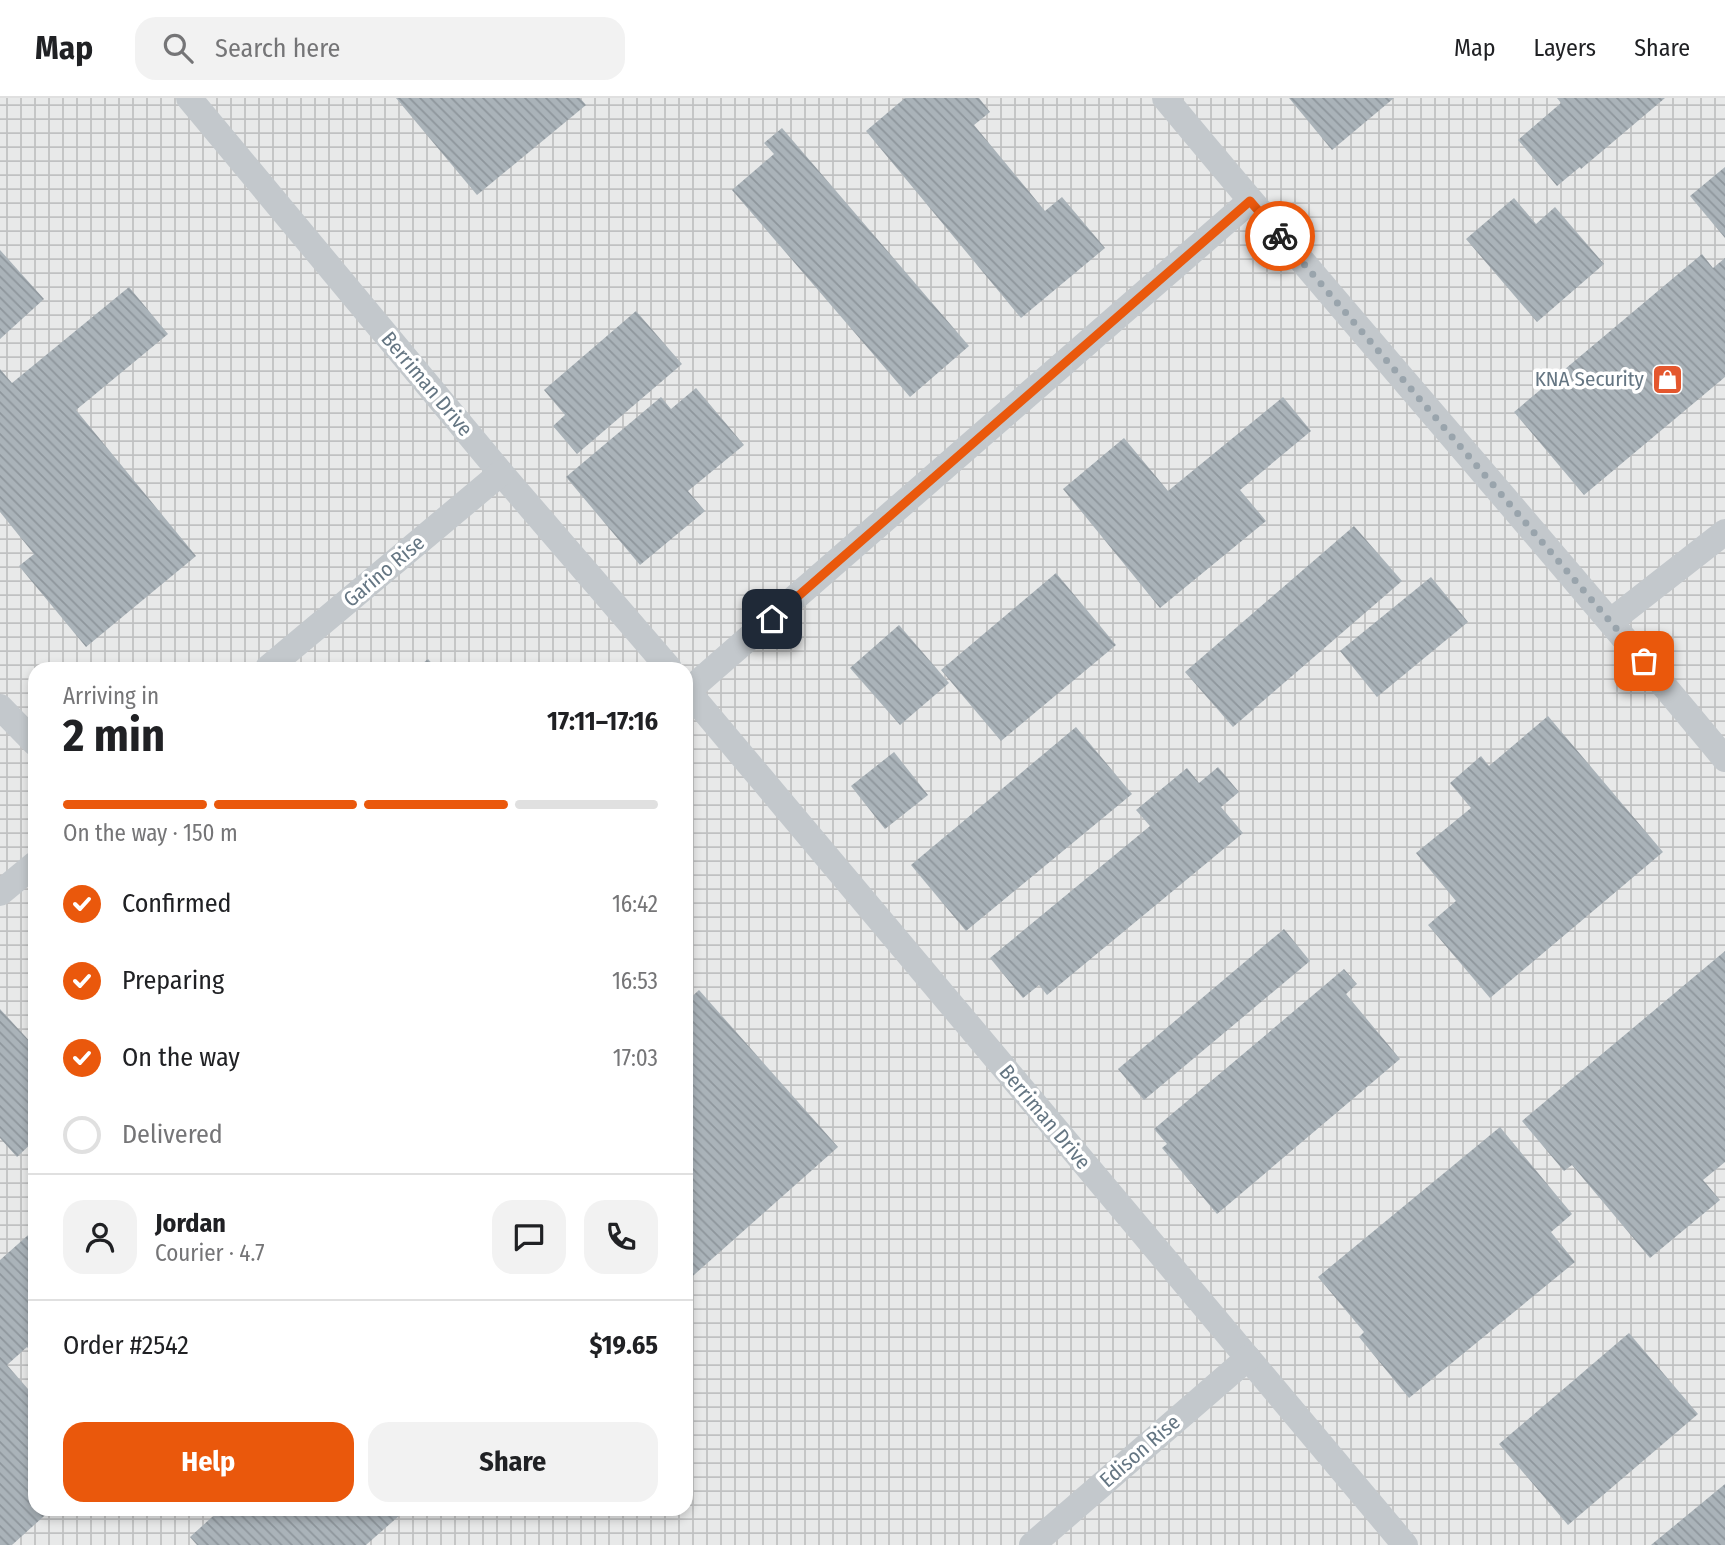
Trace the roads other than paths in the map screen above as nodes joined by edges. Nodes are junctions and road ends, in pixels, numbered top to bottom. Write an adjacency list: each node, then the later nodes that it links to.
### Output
1 (188, 98): 4 (street, Berriman Drive)
2 (1165, 98): 3 (street)
3 (1250, 201): 6 (street); 9 (street)
4 (501, 473): 7 (street, Garino Rise); 8 (street, Berriman Drive)
5 (1725, 531): 6 (street)
6 (1611, 621): 13 (street)
7 (275, 662)
8 (664, 662)
9 (693, 685)
10 (693, 697): 16 (street, Berriman Drive)
11 (0, 707): 12 (street)
12 (28, 736)
13 (1725, 759)
14 (28, 870): 15 (street)
15 (0, 893)
16 (1248, 1358): 17 (street, Edison Rise); 18 (street, Berriman Drive)
17 (1032, 1545)
18 (1405, 1545)

